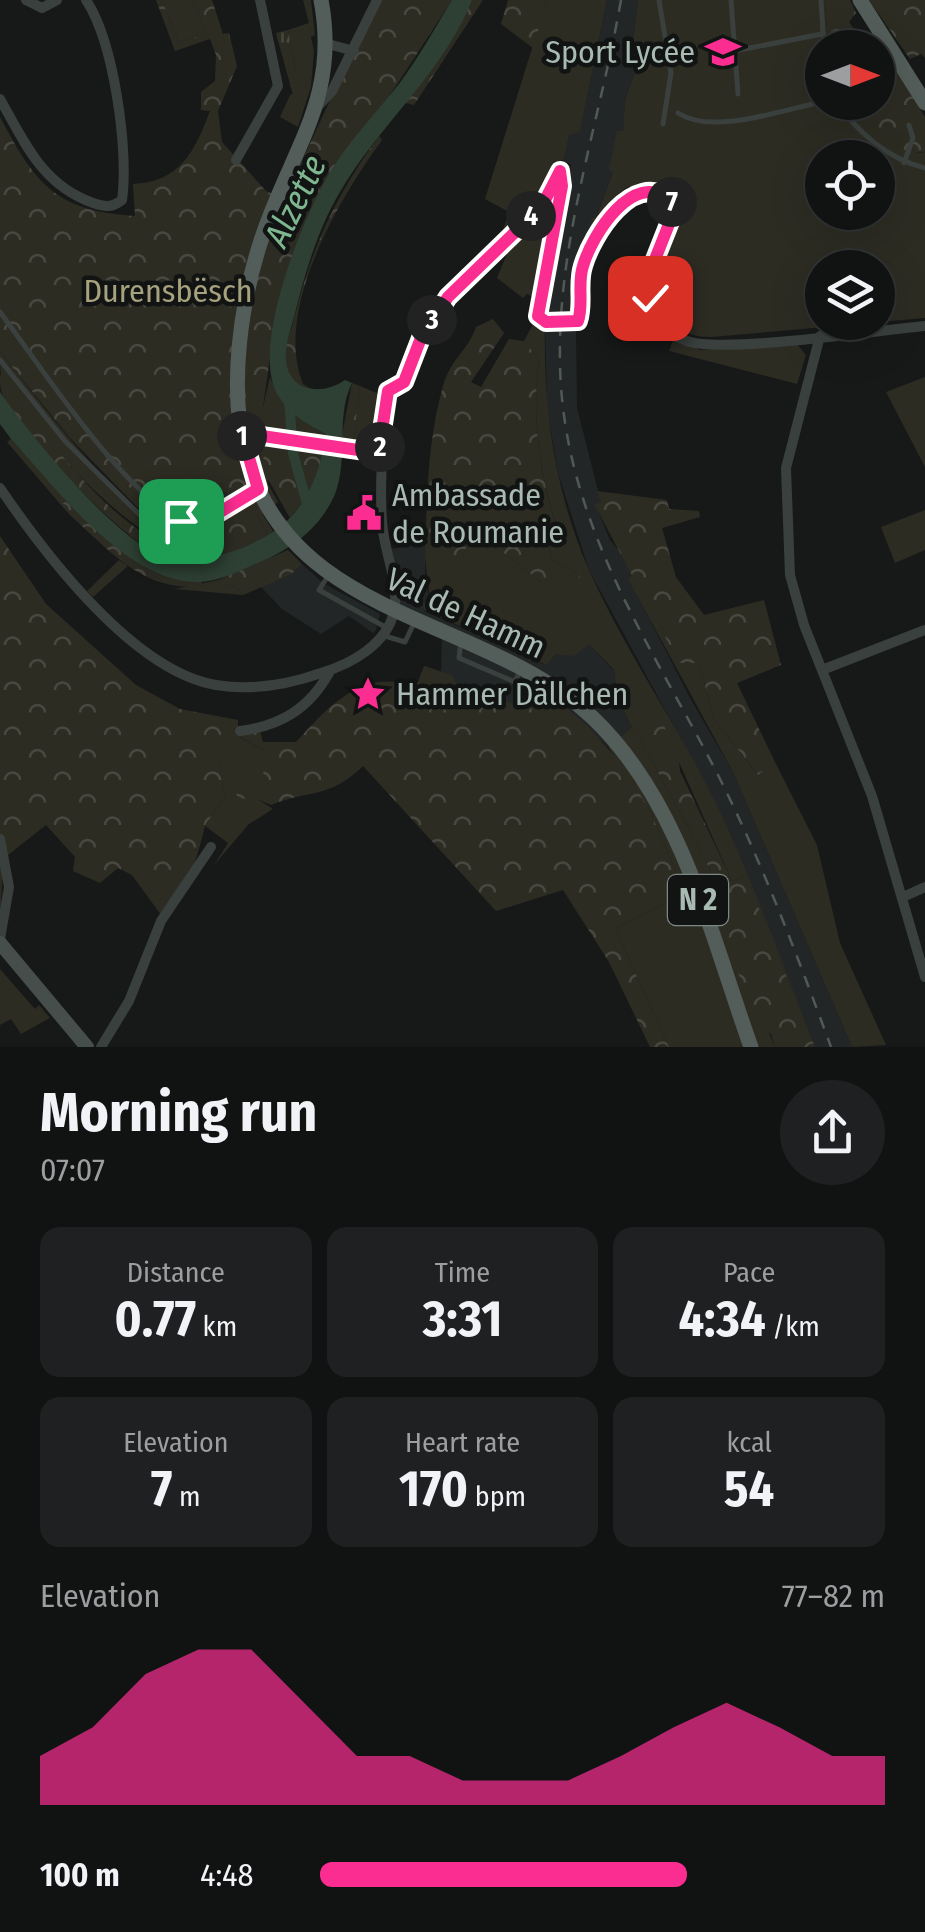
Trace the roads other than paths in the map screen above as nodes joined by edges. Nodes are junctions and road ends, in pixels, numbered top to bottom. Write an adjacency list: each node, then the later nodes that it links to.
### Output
1 (26, 0): 2 (street)
2 (56, 0)
3 (86, 0): 17 (street)
4 (260, 0): 25 (street)
5 (322, 0): 13 (main road, N 2)
6 (377, 0): 14 (street)
7 (660, 0): 23 (lane)
8 (730, 0): 15 (lane)
9 (821, 0): 11 (lane)
10 (860, 0): 18 (main road)
11 (822, 30)
12 (805, 37): 15 (lane)
13 (328, 44): 14 (street); 19 (main road, N 2)
14 (354, 51): 19 (street)
15 (734, 51): 16 (lane)
16 (738, 94)
17 (0, 98)
18 (925, 103)
19 (318, 106): 36 (main road, N 2)
20 (805, 107): 21 (lane)
21 (678, 113)
22 (849, 120): 26 (lane)
23 (663, 124)
24 (909, 125): 26 (lane)
25 (236, 160)
26 (904, 163): 27 (lane)
27 (925, 168)
28 (0, 312): 40 (lane)
29 (925, 326): 30 (street)
30 (895, 329)
31 (805, 337): 35 (street, bridge)
32 (819, 340): 51 (street)
33 (0, 360): 40 (lane)
34 (390, 378): 35 (lane)
35 (388, 391): 37 (street)
36 (242, 433): 37 (street); 39 (main road, N 2)
37 (382, 444): 43 (street)
38 (0, 488): 50 (street)
39 (258, 489): 40 (lane); 41 (main road, Val de Hamm / N 2)
40 (197, 526)
41 (328, 576): 42 (main road, Val de Hamm / N 2); 44 (lane)
42 (367, 596): 43 (main road, Val de Hamm / N 2); 44 (lane)
43 (394, 610): 45 (main road, Val de Hamm / N 2); 47 (street)
44 (358, 613): 47 (lane)
45 (416, 620): 47 (lane); 48 (main road, Val de Hamm / N 2)
46 (925, 630): 51 (street)
47 (385, 631): 50 (street)
48 (462, 637): 49 (main road, Val de Hamm / N 2); 49 (lane)
49 (522, 666): 61 (main road, Val de Hamm / N 2)
50 (331, 670): 52 (street)
51 (822, 670): 56 (street)
52 (240, 731)
53 (0, 839): 57 (street)
54 (211, 846): 60 (street)
55 (925, 888): 56 (street)
56 (903, 898): 58 (street)
57 (0, 941): 59 (main road)
58 (925, 977)
59 (87, 1047)
60 (101, 1047)
61 (751, 1047)

